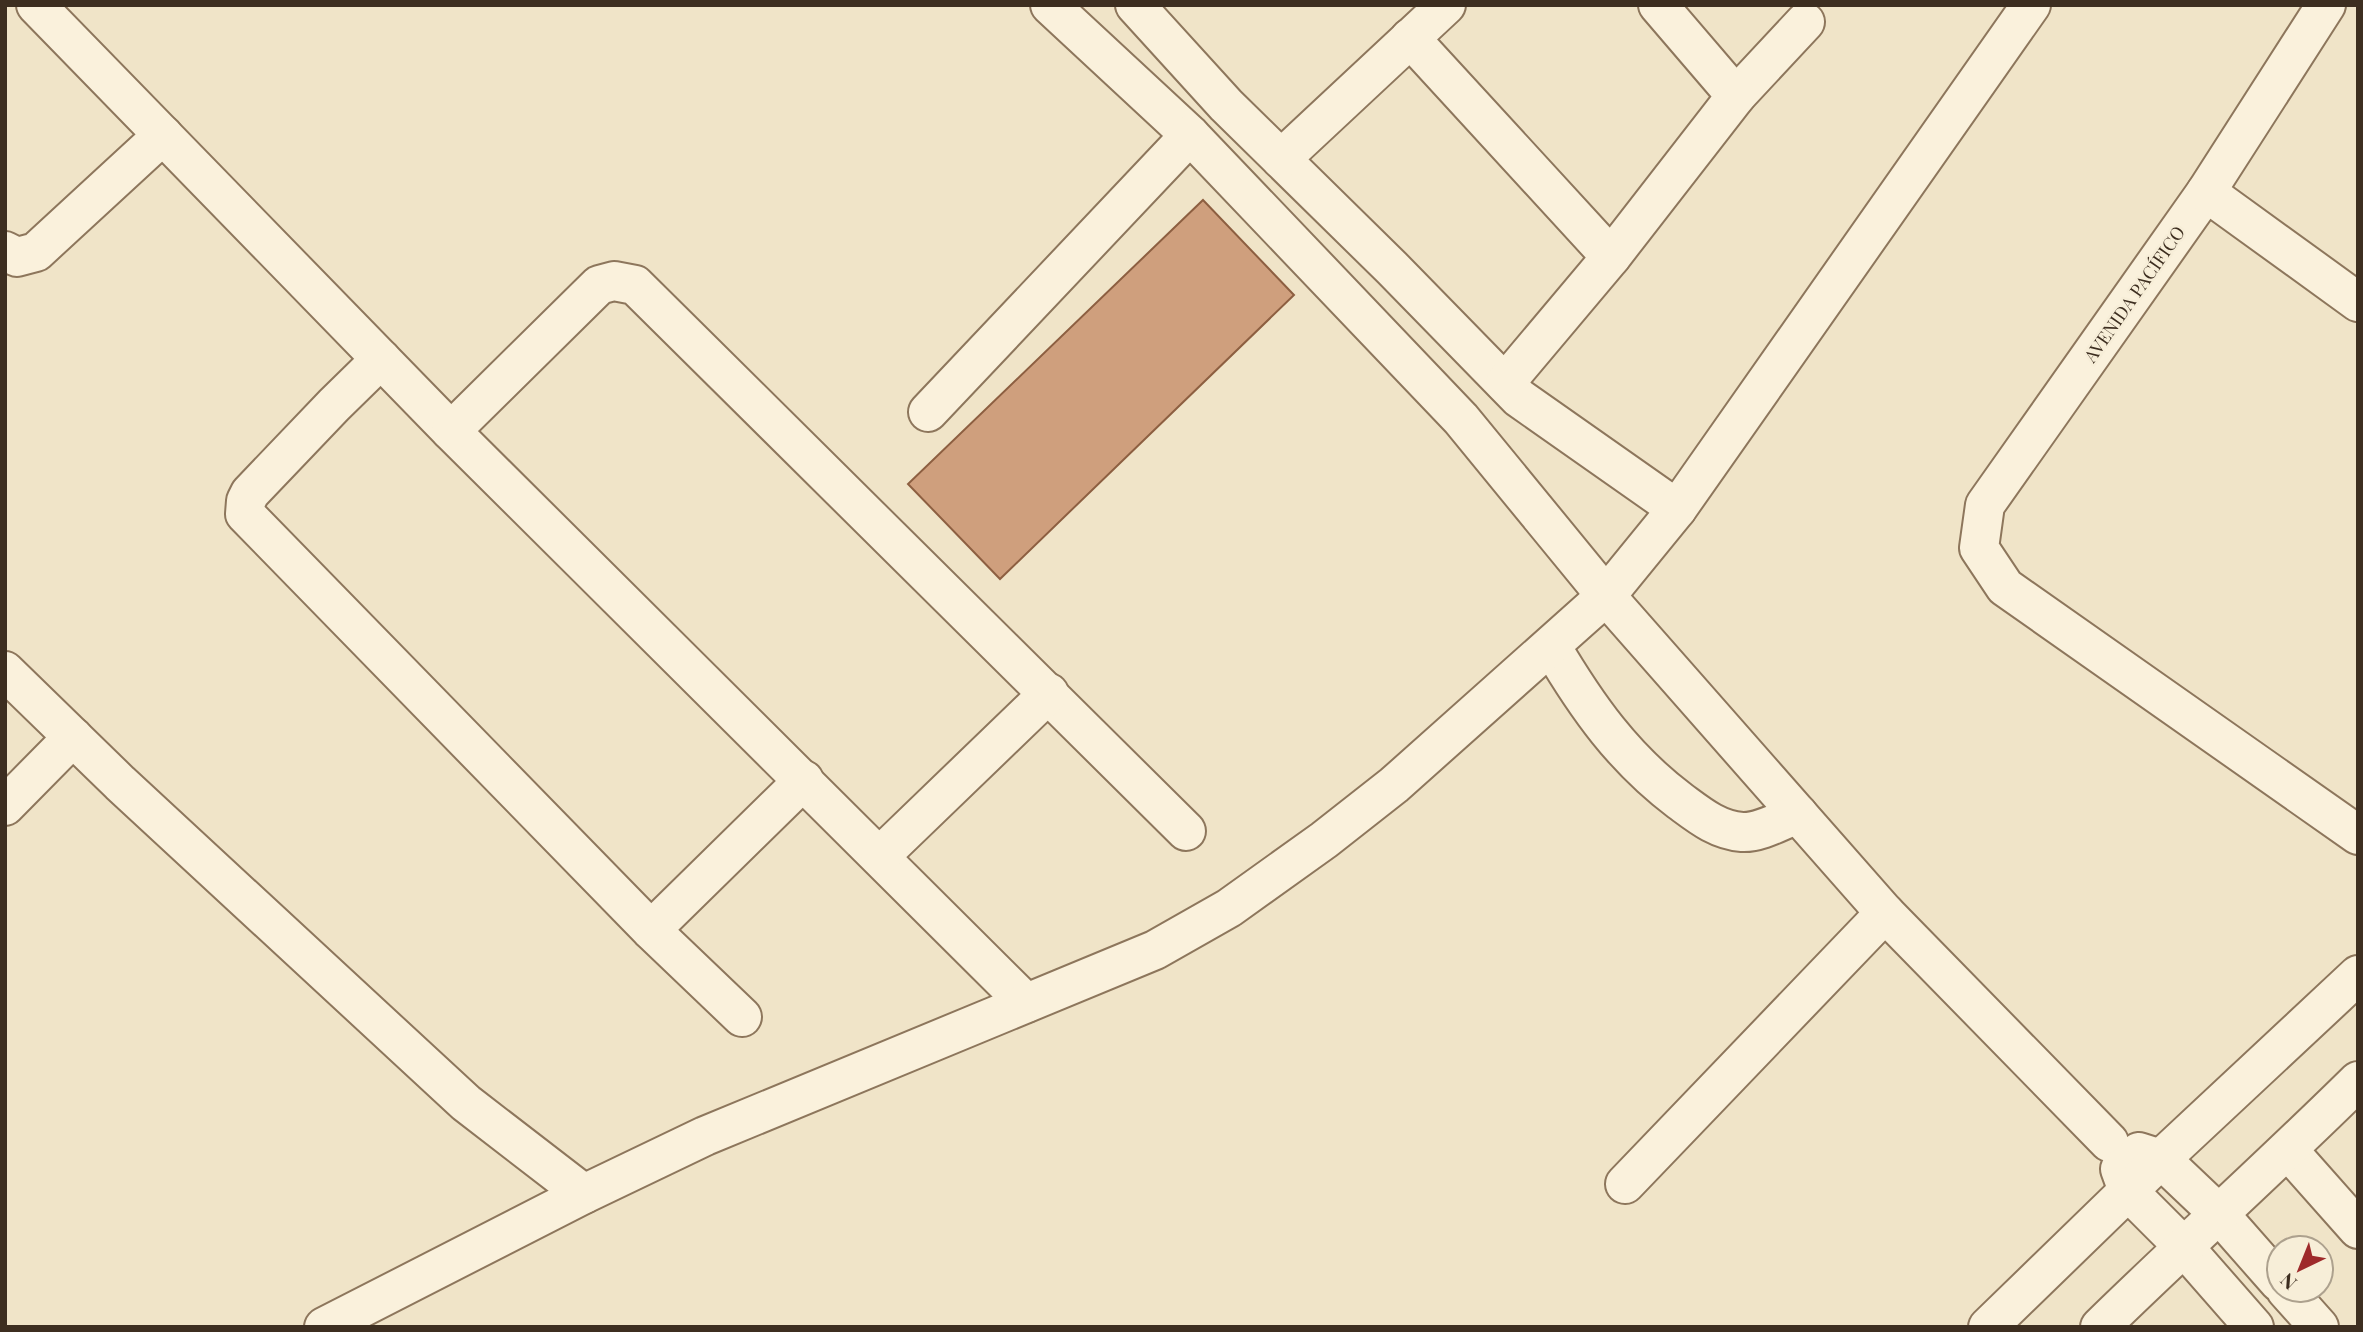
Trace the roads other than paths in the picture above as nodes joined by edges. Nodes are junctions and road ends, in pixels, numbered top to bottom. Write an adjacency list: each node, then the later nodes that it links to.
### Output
1 (36, 5): 11 (street)
2 (1050, 5): 12 (street)
3 (1135, 5): 13 (street)
4 (1446, 5): 9 (street)
5 (1658, 5): 10 (street)
6 (2031, 5): 22 (street)
7 (2326, 5): 14 (street, AVENIDA PACÍFICO)
8 (1805, 22): 10 (street)
9 (1410, 38): 13 (street); 16 (street)
10 (1736, 96): 16 (street)
11 (163, 135): 15 (street); 18 (street)
12 (1190, 135): 20 (street); 23 (street)
13 (1281, 159): 19 (street)
14 (2206, 192): 17 (street); 32 (street, AVENIDA PACÍFICO)
15 (5, 251)
16 (1611, 257): 19 (street)
17 (2358, 302)
18 (381, 359): 21 (street); 35 (street)
19 (1505, 383): 22 (street)
20 (928, 412)
21 (451, 430): 26 (street); 28 (street)
22 (1677, 509): 23 (street)
23 (1606, 596): 24 (street); 30 (street)
24 (1551, 646): 30 (street); 37 (street)
25 (5, 671): 27 (street)
26 (1049, 693): 31 (street); 33 (street)
27 (73, 737): 29 (street); 45 (street)
28 (804, 780): 33 (street); 35 (street)
29 (5, 806)
30 (1798, 814): 34 (street)
31 (1186, 831)
32 (2358, 835)
33 (880, 856): 37 (street)
34 (1885, 913): 40 (street); 43 (street)
35 (651, 930): 38 (street)
36 (2358, 975): 42 (street)
37 (1026, 1003): 45 (street)
38 (742, 1017)
39 (2358, 1081): 41 (street)
40 (2109, 1142): 42 (street); 44 (street)
41 (2288, 1150): 46 (street); 47 (street)
42 (2161, 1159): 44 (street); 46 (street)
43 (1625, 1184)
44 (2129, 1191): 48 (street); 52 (street)
45 (584, 1194): 51 (street)
46 (2220, 1215): 48 (street); 49 (street)
47 (2358, 1229)
48 (2183, 1246): 53 (street); 54 (street)
49 (2265, 1266)
50 (2298, 1304): 55 (street)
51 (324, 1327)
52 (1988, 1327)
53 (2100, 1327)
54 (2254, 1327)
55 (2319, 1327)

